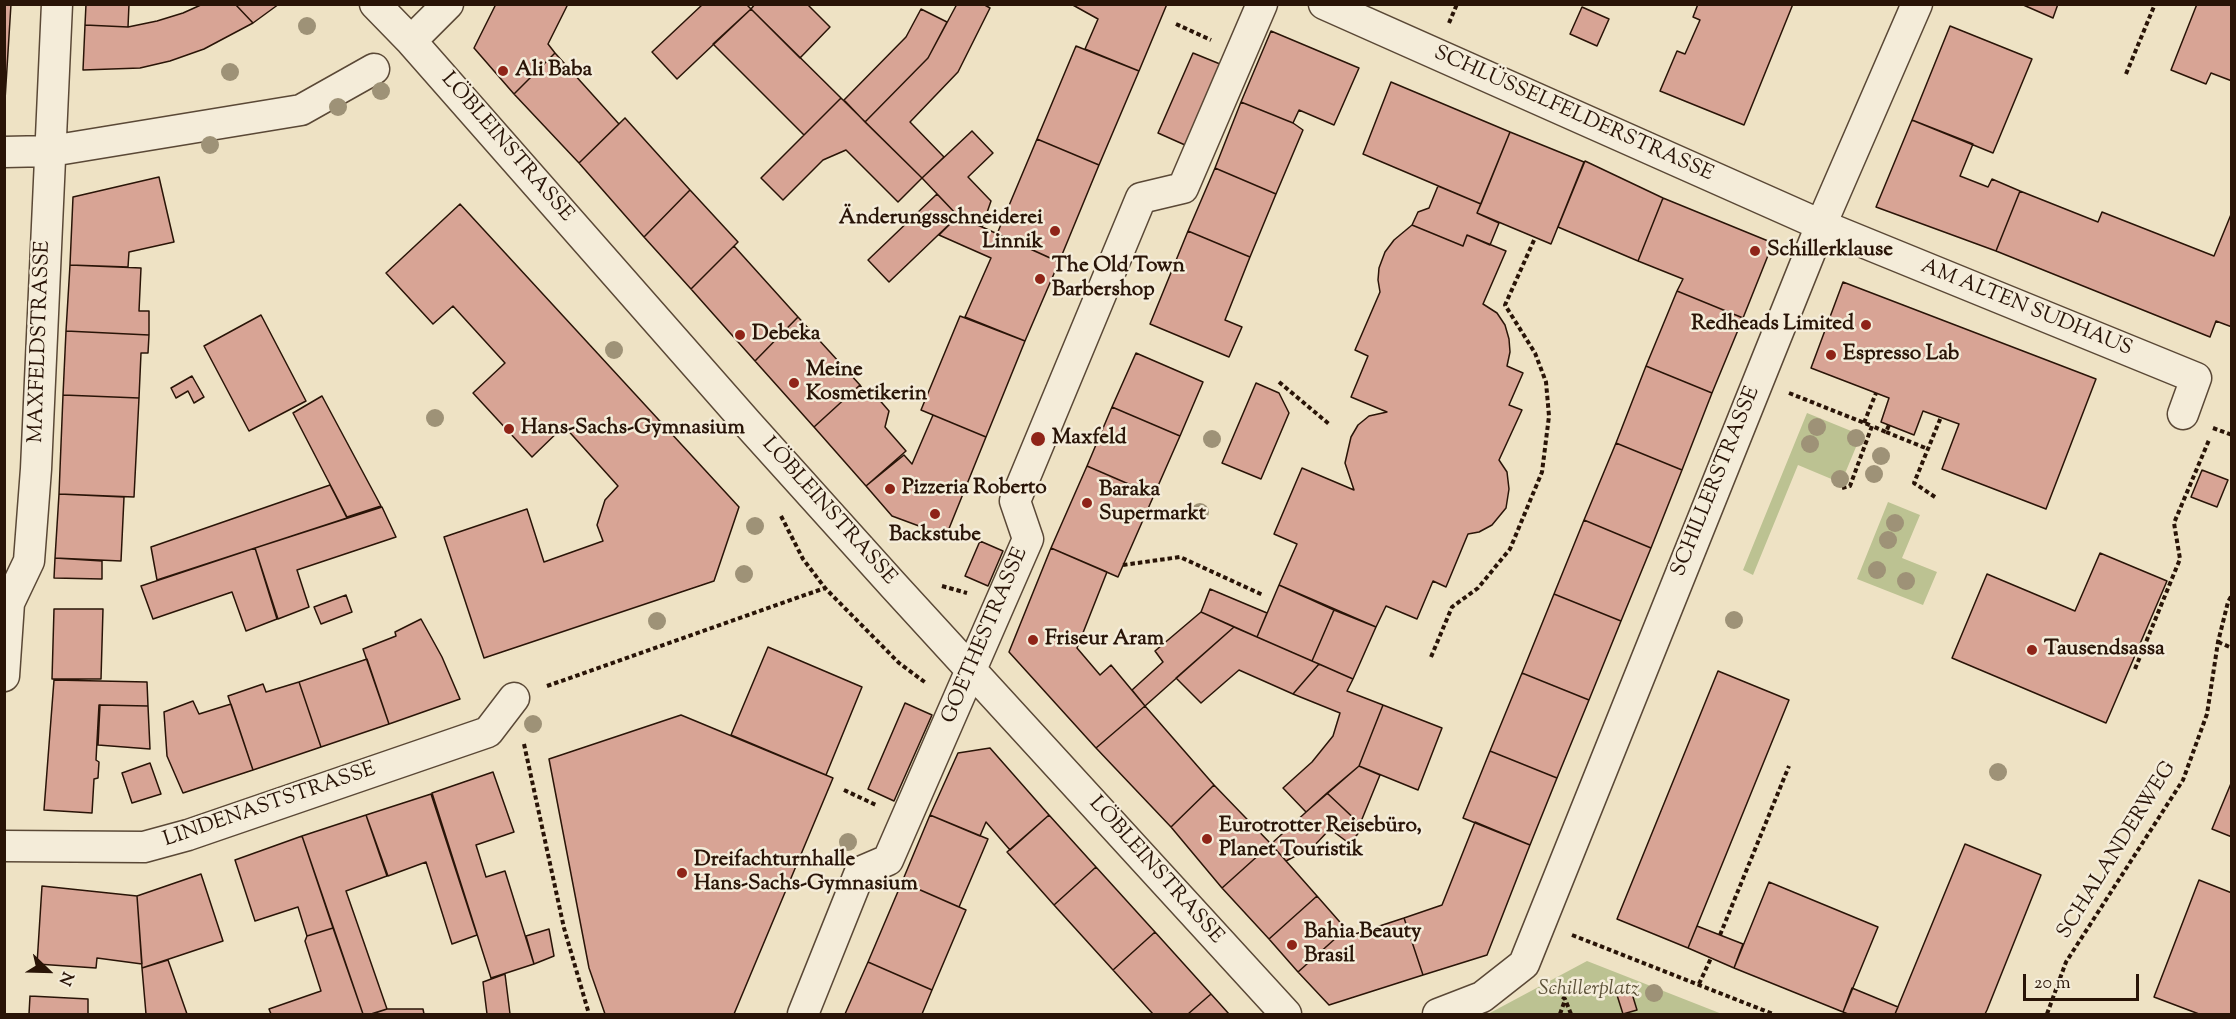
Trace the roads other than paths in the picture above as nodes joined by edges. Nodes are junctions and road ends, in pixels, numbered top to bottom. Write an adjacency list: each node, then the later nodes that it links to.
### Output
1 (57, 4): 9 (street, MAXFELDSTRASSE)
2 (375, 4): 7 (street, LÖBLEINSTRASSE)
3 (448, 4): 7 (street)
4 (1262, 4): 13 (street, GOETHESTRASSE)
5 (1324, 4): 11 (street, SCHLÜSSELFELDERSTRASSE)
6 (1917, 4): 11 (street, SCHILLERSTRASSE)
7 (411, 41): 13 (street, LÖBLEINSTRASSE)
8 (374, 69): 9 (street)
9 (51, 150): 10 (street); 14 (street, MAXFELDSTRASSE)
10 (4, 152)
11 (1821, 225): 12 (street, AM ALTEN SUDHAUS); 19 (street, SCHILLERSTRASSE)
12 (2183, 414)
13 (972, 670): 17 (street, GOETHESTRASSE); 18 (street, LÖBLEINSTRASSE)
14 (4, 676)
15 (514, 698): 16 (street, LINDENASTSTRASSE)
16 (4, 846)
17 (803, 1014)
18 (1286, 1014)
19 (1438, 1014)

